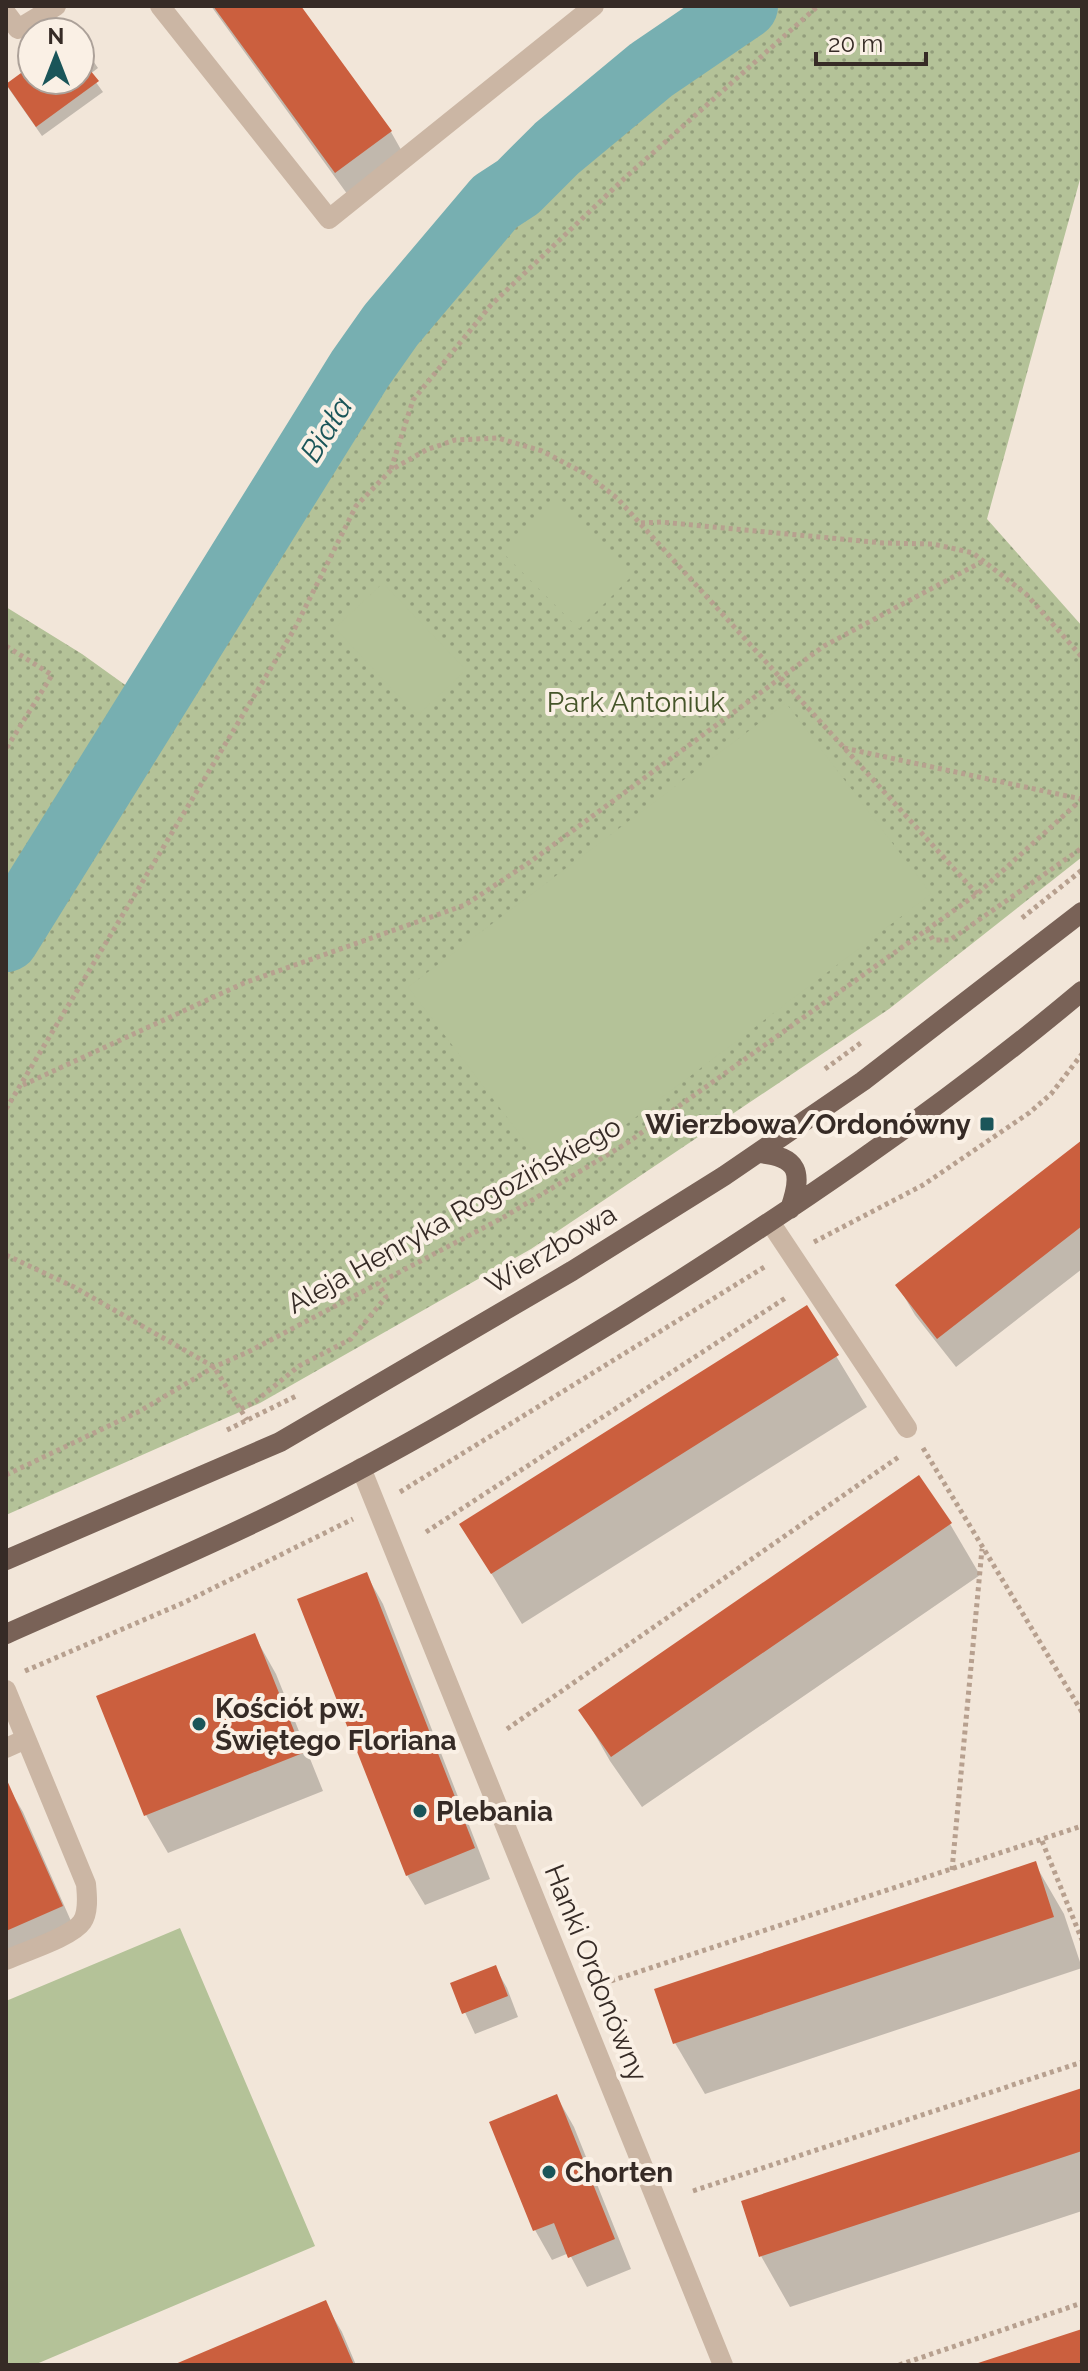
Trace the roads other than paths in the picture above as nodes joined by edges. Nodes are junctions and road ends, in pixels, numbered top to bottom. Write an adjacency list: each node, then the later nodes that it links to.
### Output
1 (56, 6): 4 (street)
2 (160, 6): 3 (street)
3 (594, 6)
4 (6, 13)
5 (1082, 912): 7 (main road, Wierzbowa)
6 (1082, 991): 8 (main road)
7 (759, 1153): 8 (main road); 12 (main road, Wierzbowa)
8 (790, 1209): 9 (main road)
9 (770, 1222): 10 (street); 11 (main road)
10 (913, 1436)
11 (361, 1468): 13 (main road); 18 (street, Hanki Ordonówny)
12 (6, 1560)
13 (6, 1634)
14 (6, 1690): 15 (street)
15 (26, 1739): 16 (street); 17 (street)
16 (6, 1748)
17 (6, 1960)
18 (723, 2365)

